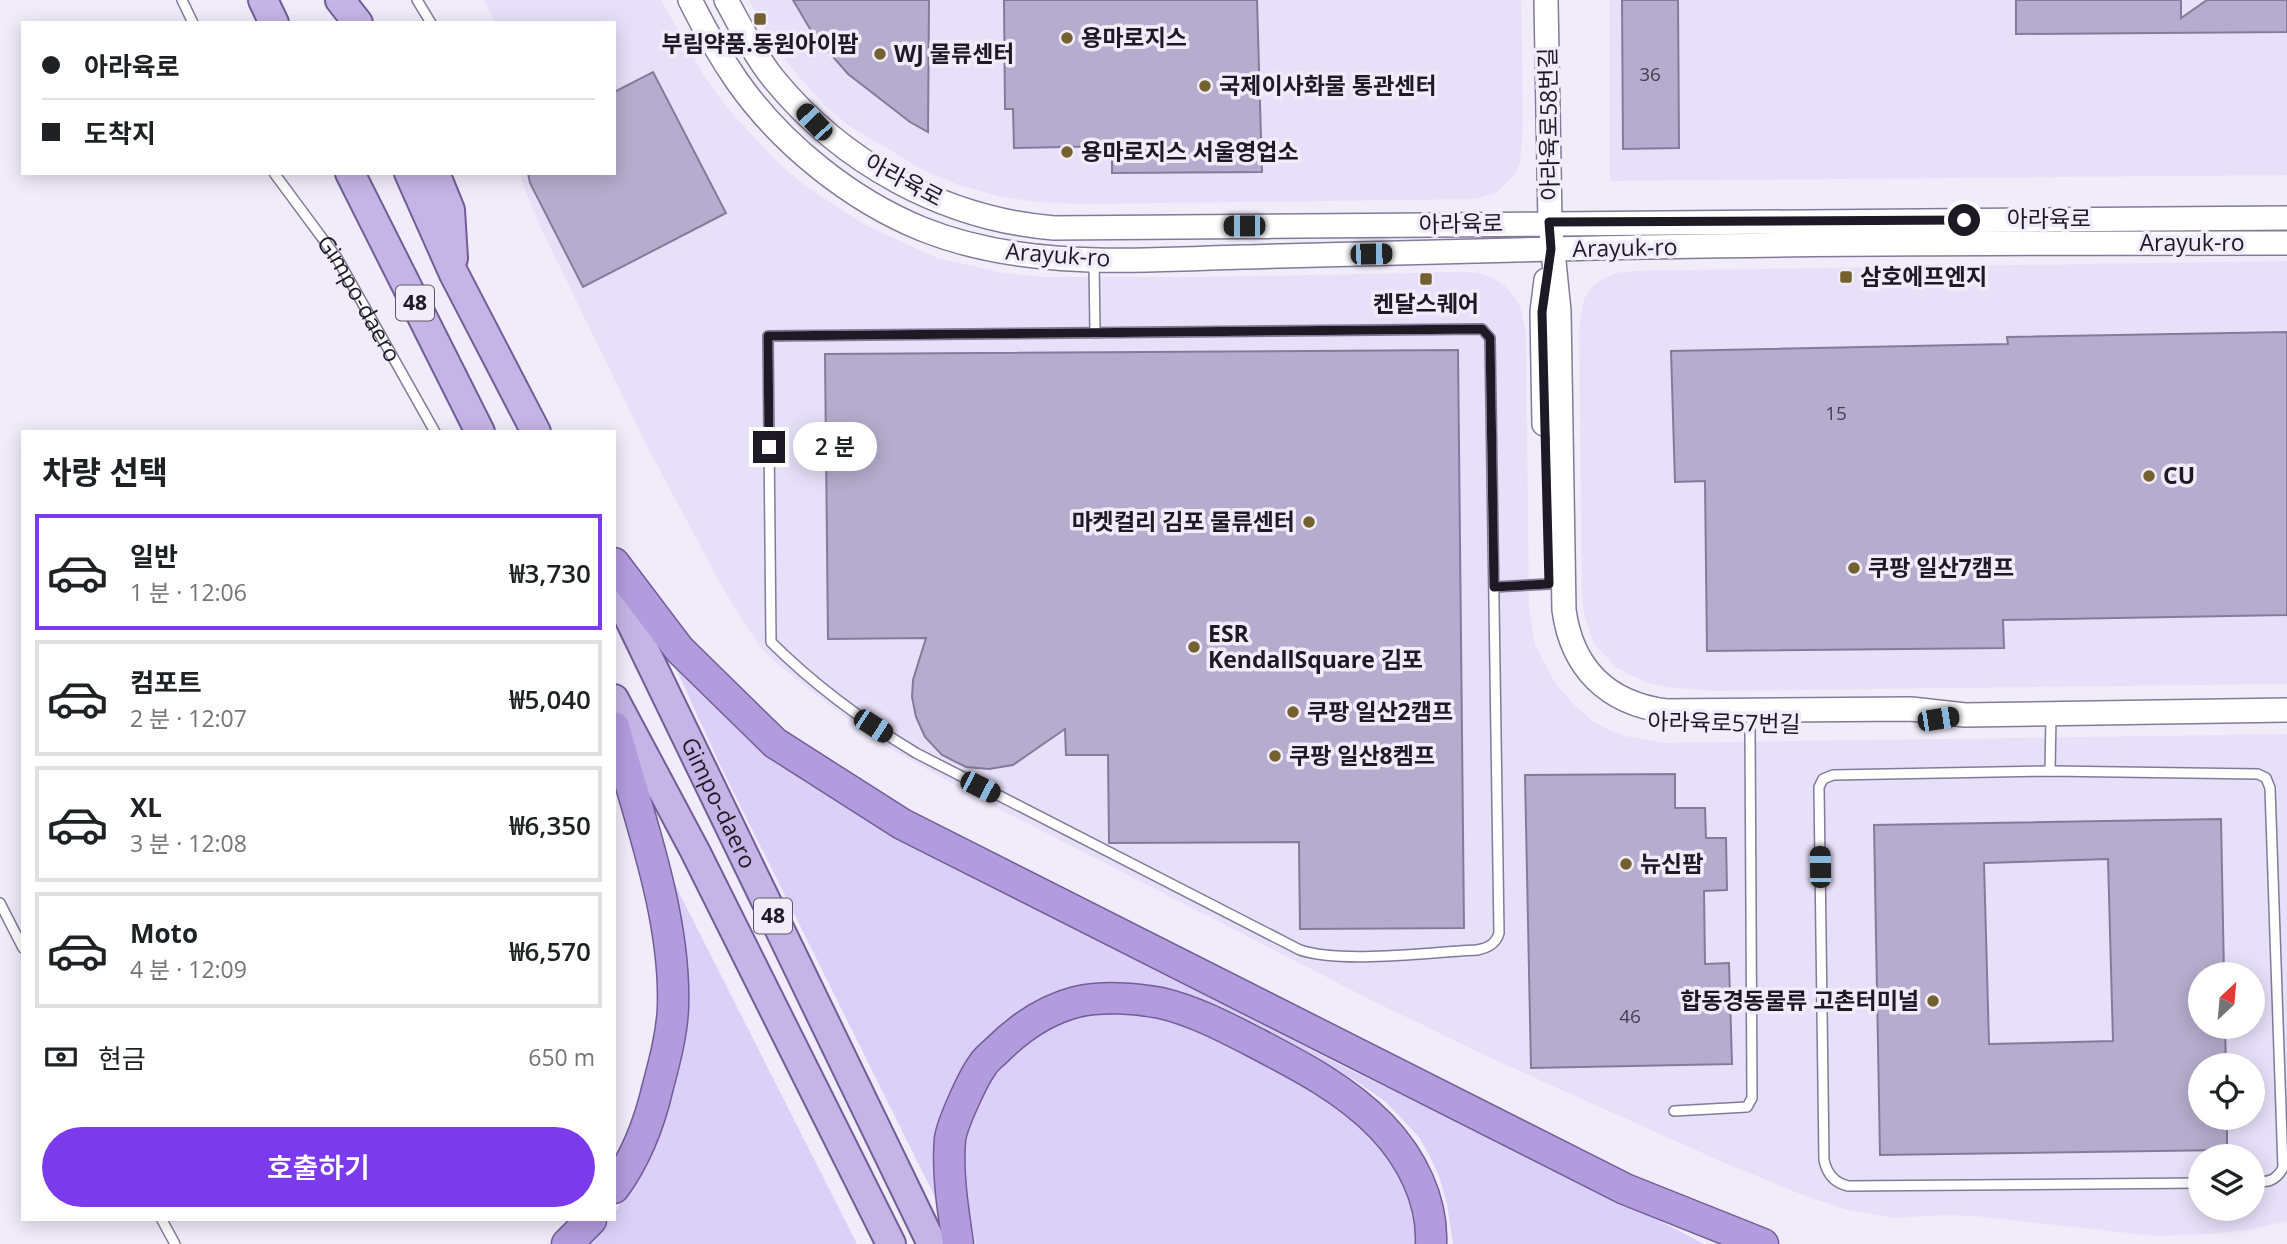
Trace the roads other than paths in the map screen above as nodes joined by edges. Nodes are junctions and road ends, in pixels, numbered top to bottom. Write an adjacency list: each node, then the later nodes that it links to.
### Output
1 (182, 0): 9 (lane)
2 (263, 0): 10 (main road)
3 (332, 0): 11 (main road)
4 (340, 0): 12 (main road)
5 (417, 0): 13 (lane)
6 (690, 0): 24 (street, Arayuk-ro)
7 (726, 0): 21 (street, 아라육로)
8 (1546, 0): 21 (street, 아라육로58번길)
9 (192, 21)
10 (273, 21)
11 (341, 21)
12 (356, 21)
13 (430, 21)
14 (275, 175): 27 (lane, Gimpo-daero)
15 (330, 175): 19 (main road)
16 (351, 175): 19 (main road, Gimpo-daero / 48)
17 (410, 175): 25 (main road, 48)
18 (436, 175): 25 (main road)
19 (369, 209): 28 (main road, Gimpo-daero / 48)
20 (2287, 218): 21 (street, 아라육로)
21 (1549, 222): 23 (street, 아라육로58번길)
22 (2287, 243): 23 (street, Arayuk-ro)
23 (1551, 249): 24 (street, Arayuk-ro); 31 (street, 아라육로57번길); 37 (street, 아라육로57번길)
24 (1094, 259): 26 (lane)
25 (454, 275): 29 (main road, 48)
26 (1095, 333): 32 (lane); 32 (lane)
27 (434, 430)
28 (479, 430)
29 (535, 430)
30 (616, 566): 47 (highway)
31 (1549, 584): 32 (lane); 38 (street, 아라육로57번길)
32 (1494, 587)
33 (616, 591): 53 (main road, Gimpo-daero / 48)
34 (616, 703): 52 (main road, Gimpo-daero / 48)
35 (2287, 710): 36 (street, 아라육로57번길)
36 (2051, 714): 37 (street, 아라육로57번길); 40 (lane)
37 (1965, 715): 38 (street, 아라육로57번길)
38 (1750, 726): 43 (lane)
39 (616, 734): 46 (highway)
40 (2050, 771): 44 (lane); 45 (lane)
41 (0, 903): 42 (lane)
42 (21, 944)
43 (1674, 1111)
44 (2265, 1182)
45 (2188, 1183)
46 (616, 1184)
47 (1625, 1189): 56 (highway); 57 (highway)
48 (163, 1221): 50 (lane)
49 (590, 1221): 51 (highway)
50 (175, 1244)
51 (567, 1244)
52 (891, 1244)
53 (932, 1244)
54 (958, 1244): 55 (highway)
55 (1431, 1244)
56 (1722, 1244)
57 (1763, 1244)

